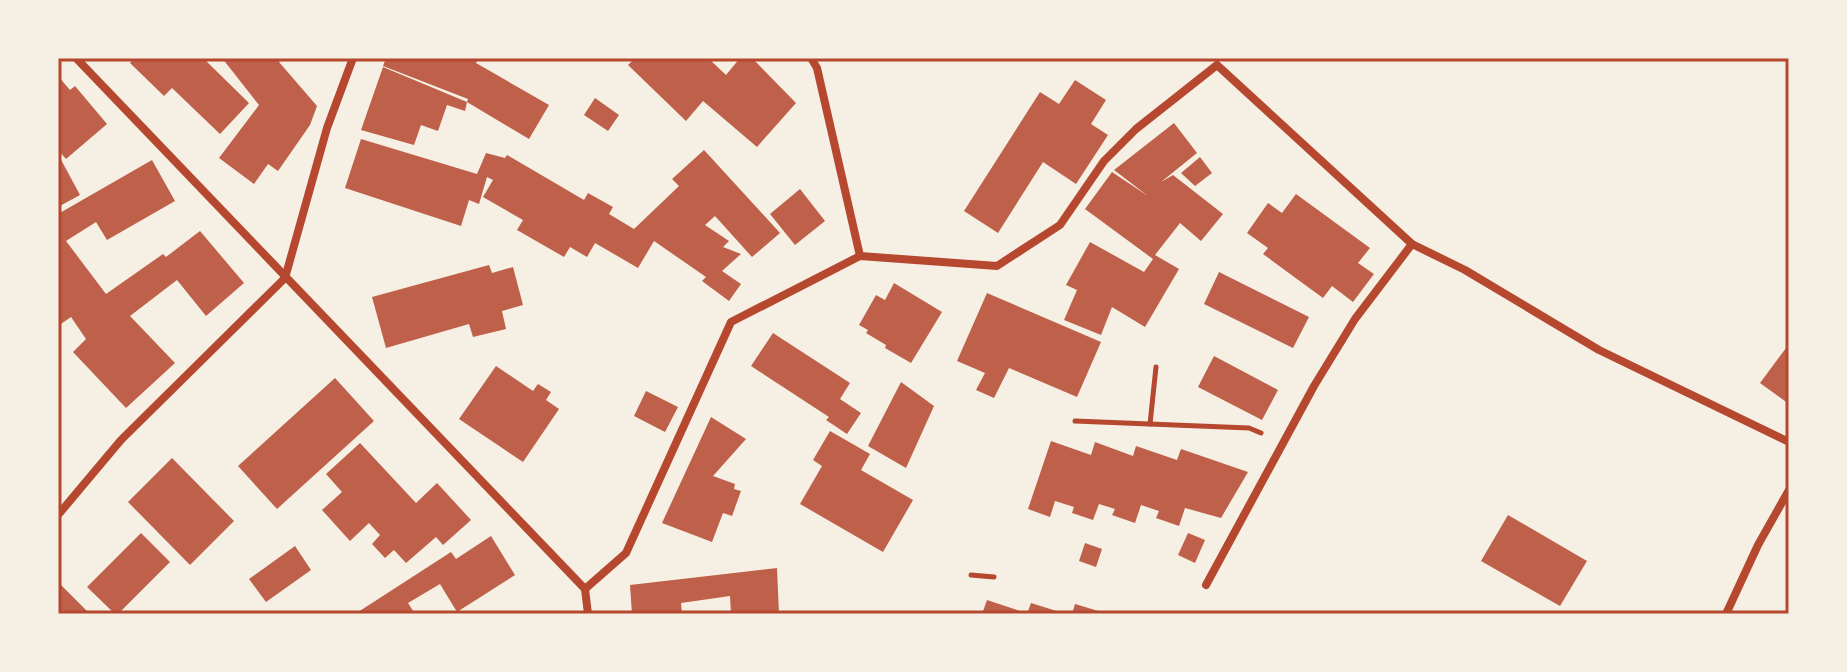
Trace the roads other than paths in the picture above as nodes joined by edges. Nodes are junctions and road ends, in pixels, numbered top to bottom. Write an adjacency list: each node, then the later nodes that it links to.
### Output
1 (76, 58): 6 (street)
2 (353, 58): 6 (street)
3 (811, 58): 5 (street)
4 (1412, 244): 5 (street); 7 (street); 10 (street)
5 (860, 256): 11 (street)
6 (285, 278): 9 (street); 11 (street)
7 (1789, 442)
8 (1789, 490): 13 (street)
9 (58, 515)
10 (1206, 585)
11 (585, 589): 12 (street)
12 (588, 614)
13 (1726, 614)

